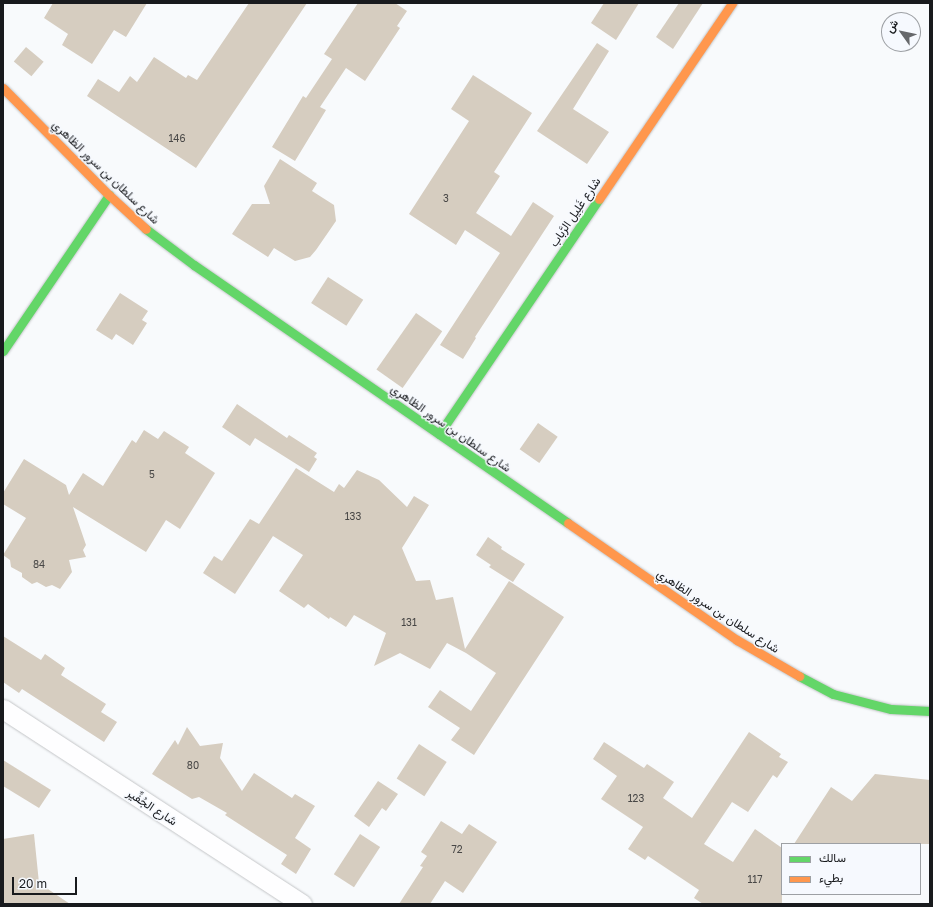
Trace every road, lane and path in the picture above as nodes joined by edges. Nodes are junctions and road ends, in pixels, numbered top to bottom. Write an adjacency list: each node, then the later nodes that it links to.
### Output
1 (732, 3): 5 (street, شارع غَلِيل الرَّباب)
2 (3, 88): 3 (street, شارع سلطان بن سرور الظاهري)
3 (109, 195): 4 (street); 5 (street, شارع سلطان بن سرور الظاهري)
4 (3, 351)
5 (439, 434): 7 (street, شارع سلطان بن سرور الظاهري)
6 (3, 709): 8 (street, شارع الجُفِّير)
7 (930, 711)
8 (302, 904)

